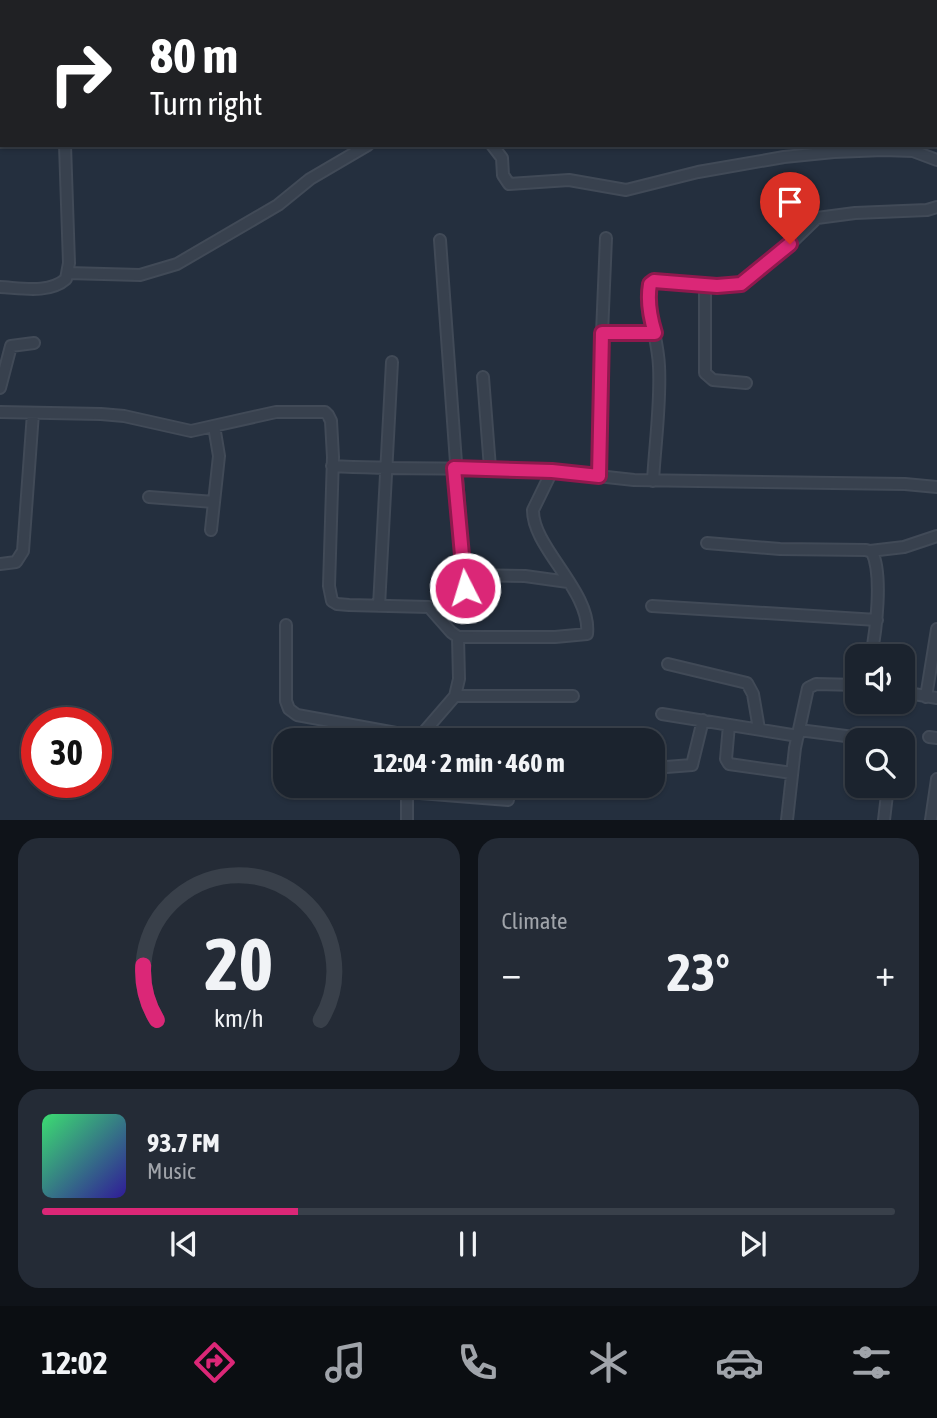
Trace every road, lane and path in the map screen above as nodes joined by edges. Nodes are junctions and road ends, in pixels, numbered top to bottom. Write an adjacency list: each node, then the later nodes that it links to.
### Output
1 (65, 147): 8 (street)
2 (365, 147): 8 (street)
3 (494, 147): 4 (street)
4 (937, 160)
5 (937, 207): 9 (street)
6 (606, 238): 11 (street)
7 (440, 240): 22 (street)
8 (68, 273): 10 (street)
9 (705, 285): 12 (street); 16 (street)
10 (0, 287)
11 (602, 333): 12 (street); 26 (street)
12 (655, 333): 27 (street)
13 (34, 342): 17 (street)
14 (392, 362): 24 (street)
15 (483, 377): 23 (street)
16 (746, 383)
17 (0, 388)
18 (0, 412): 19 (street)
19 (33, 413): 20 (street); 35 (street)
20 (214, 426): 21 (street); 30 (street)
21 (332, 466): 24 (street); 38 (street)
22 (454, 468): 23 (street); 24 (street); 36 (street)
23 (490, 468): 25 (street)
24 (386, 469): 38 (street)
25 (552, 471): 26 (street); 37 (street)
26 (599, 476): 27 (street)
27 (653, 481): 28 (street)
28 (937, 487)
29 (149, 497): 30 (street)
30 (214, 502): 31 (street)
31 (211, 530)
32 (937, 536): 34 (street)
33 (707, 543): 34 (street)
34 (870, 551): 41 (street)
35 (0, 564)
36 (464, 575): 37 (street); 40 (street)
37 (568, 582): 44 (street)
38 (379, 606): 40 (street)
39 (652, 606): 41 (street)
40 (440, 619): 44 (street)
41 (877, 620): 45 (street)
42 (286, 625): 54 (street)
43 (937, 629): 50 (street)
44 (458, 637): 48 (street)
45 (873, 644)
46 (668, 664): 56 (street)
47 (845, 685): 57 (street)
48 (455, 696): 49 (street); 55 (street)
49 (572, 696)
50 (932, 697)
51 (662, 714): 52 (street)
52 (702, 720): 53 (street); 59 (street)
53 (729, 724): 56 (street); 60 (street)
54 (363, 728)
55 (427, 728)
56 (759, 729): 57 (street)
57 (798, 733): 58 (street); 60 (street)
58 (845, 737)
59 (665, 767)
60 (792, 773): 67 (street)
61 (937, 779): 69 (street)
62 (407, 798): 66 (street)
63 (490, 798): 65 (street)
64 (886, 798): 68 (street)
65 (508, 800)
66 (407, 820)
67 (787, 820)
68 (884, 820)
69 (931, 820)

